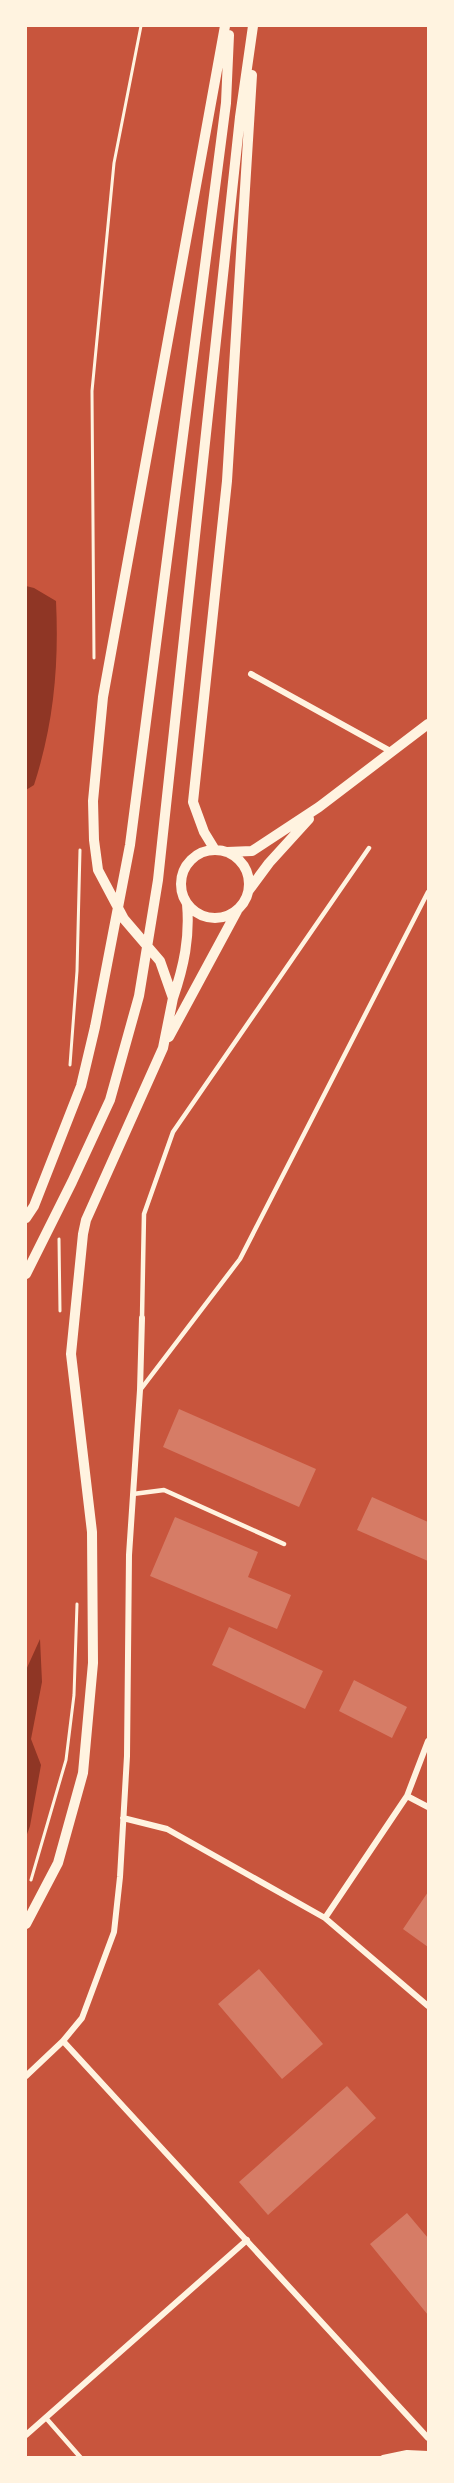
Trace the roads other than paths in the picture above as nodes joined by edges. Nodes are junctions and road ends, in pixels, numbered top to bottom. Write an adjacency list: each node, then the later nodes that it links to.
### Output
1 (227, 26): 14 (street); 16 (street)
2 (254, 26): 8 (street); 17 (street)
3 (251, 674): 5 (street)
4 (429, 724): 5 (street)
5 (392, 752): 6 (street)
6 (319, 807): 9 (street); 10 (street)
7 (369, 848): 18 (lane)
8 (215, 850): 9 (street); 12 (street)
9 (227, 852): 10 (street)
10 (249, 890): 13 (street)
11 (429, 892): 19 (lane)
12 (187, 904): 13 (street); 14 (street)
13 (238, 911): 15 (street)
14 (173, 998): 15 (street)
15 (163, 1048): 27 (street)
16 (26, 1218)
17 (26, 1274)
18 (142, 1318): 19 (street)
19 (140, 1390): 20 (street)
20 (134, 1494): 21 (lane); 25 (street)
21 (284, 1544)
22 (429, 1741): 23 (street)
23 (407, 1796): 24 (street); 26 (street)
24 (429, 1807)
25 (123, 1818): 26 (street); 29 (street)
26 (325, 1918): 28 (street)
27 (26, 1924)
28 (429, 2006)
29 (63, 2041): 30 (street); 31 (street)
30 (26, 2076)
31 (247, 2240): 32 (street); 34 (street)
32 (46, 2418): 33 (street); 36 (lane)
33 (26, 2436)
34 (429, 2438)
35 (429, 2454): 37 (street)
36 (81, 2457)
37 (382, 2457)

